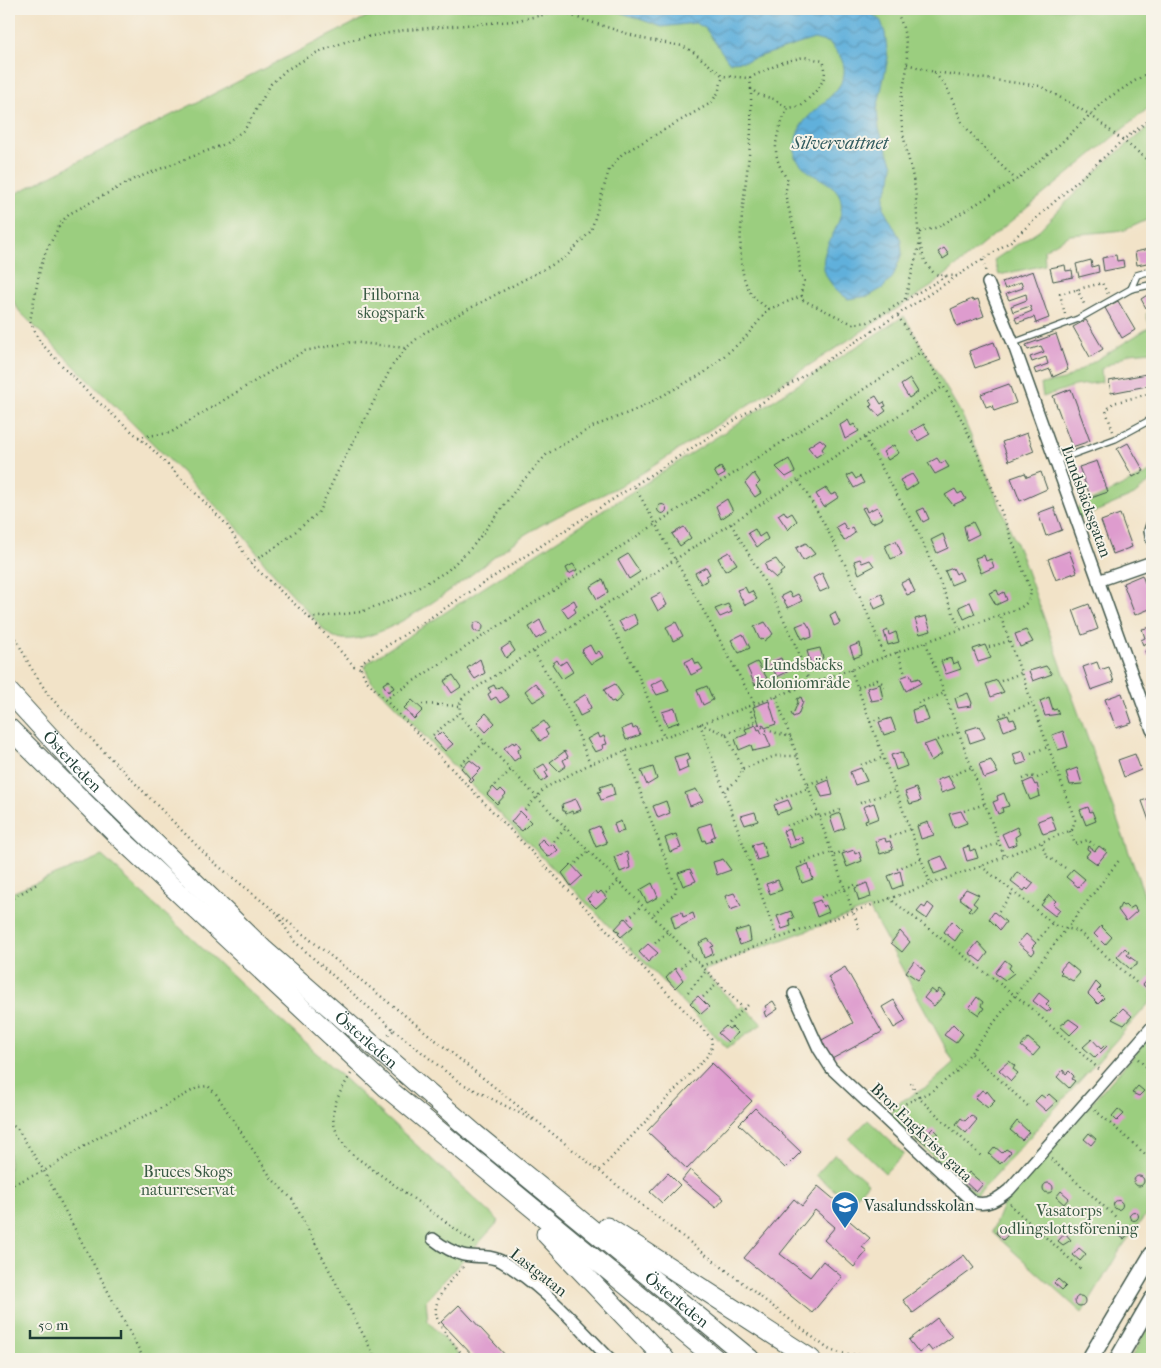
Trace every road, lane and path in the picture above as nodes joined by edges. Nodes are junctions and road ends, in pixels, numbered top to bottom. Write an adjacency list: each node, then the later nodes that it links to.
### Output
1 (894, 9): 4 (path)
2 (900, 9): 4 (path)
3 (561, 10): 8 (path); 39 (path)
4 (899, 14): 5 (path)
5 (908, 64): 7 (path); 17 (path)
6 (1152, 70): 12 (path)
7 (934, 72): 12 (path); 16 (path)
8 (723, 76): 9 (path); 34 (path)
9 (750, 78): 10 (path); 11 (path)
10 (751, 89): 11 (path); 29 (path)
11 (788, 108): 26 (path)
12 (1089, 114): 14 (path); 16 (path)
13 (1152, 118): 14 (path)
14 (1123, 140): 15 (path); 21 (path)
15 (1152, 163)
16 (1016, 180): 17 (path)
17 (919, 232): 18 (path)
18 (921, 240): 19 (path); 28 (path)
19 (948, 275): 21 (path); 28 (path)
20 (1152, 275): 24 (lane)
21 (959, 276): 31 (path)
22 (1152, 282): 24 (lane)
23 (988, 283): 33 (street, Lundsbäcksgatan)
24 (1130, 289): 27 (lane)
25 (1077, 290): 27 (path); 30 (path); 32 (path)
26 (802, 296): 28 (path); 29 (path)
27 (1111, 300): 30 (lane)
28 (904, 301)
29 (770, 309): 55 (path)
30 (1088, 313): 32 (lane)
31 (898, 316): 35 (path); 44 (path)
32 (1068, 323): 33 (lane)
33 (1012, 343): 42 (street, Lundsbäcksgatan)
34 (406, 348): 39 (path); 51 (path)
35 (922, 352): 36 (path); 45 (path)
36 (944, 386): 40 (path); 54 (path)
37 (1152, 393): 41 (path)
38 (1152, 419): 41 (lane)
39 (138, 437): 51 (path)
40 (865, 438): 43 (path); 57 (path)
41 (1115, 440): 42 (lane)
42 (1055, 461): 52 (street, Lundsbäcksgatan)
43 (798, 481): 46 (path); 63 (path)
44 (634, 486): 45 (path); 64 (path)
45 (655, 523): 49 (path); 75 (path)
46 (731, 524): 49 (path); 69 (path)
47 (1152, 525): 48 (street)
48 (1152, 540)
49 (676, 558): 53 (path); 80 (path)
50 (1152, 562): 52 (street)
51 (250, 563): 55 (path)
52 (1098, 581): 76 (street, Lundsbäcksgatan)
53 (601, 608): 61 (path); 94 (path)
54 (1000, 615): 57 (path); 58 (path)
55 (310, 618): 64 (path)
56 (9, 625): 160 (path)
57 (960, 630): 59 (path)
58 (1009, 641): 60 (path); 67 (path)
59 (926, 643): 62 (path); 73 (path)
60 (989, 647)
61 (534, 652): 81 (path); 104 (path)
62 (897, 652): 63 (path); 66 (path)
63 (886, 657): 65 (path)
64 (361, 668): 204 (path)
65 (851, 670): 69 (path); 70 (path)
66 (905, 673)
67 (1021, 673): 68 (path); 78 (path)
68 (1001, 681)
69 (810, 684): 74 (path)
70 (858, 687): 71 (path); 87 (path)
71 (884, 687)
72 (9, 692): 200 (main road, Österleden)
73 (945, 693): 77 (path); 91 (path)
74 (776, 696): 80 (path); 95 (path)
75 (389, 697)
76 (1147, 698): 90 (street, Lundsbäcksgatan)
77 (918, 703)
78 (1032, 703): 84 (path); 98 (path)
79 (422, 704): 81 (path)
80 (755, 704): 82 (path)
81 (460, 706): 83 (path)
82 (749, 706): 86 (path); 88 (path)
83 (459, 713): 93 (path); 97 (path)
84 (1000, 715)
85 (883, 717): 87 (path)
86 (755, 722): 92 (path); 95 (path)
87 (870, 722): 102 (path)
88 (700, 724): 92 (path); 94 (path); 117 (path)
89 (9, 728): 206 (main road, Österleden)
90 (1152, 730)
91 (959, 732): 96 (path); 106 (path)
92 (726, 734): 107 (path)
93 (434, 735)
94 (664, 737): 99 (path)
95 (790, 737): 101 (path)
96 (938, 740)
97 (484, 742): 103 (path); 108 (path)
98 (1048, 747): 100 (path); 109 (path)
99 (625, 751): 104 (path); 161 (path)
100 (1031, 753)
101 (798, 756): 107 (path); 113 (path)
102 (884, 756): 105 (path); 116 (path)
103 (461, 764)
104 (590, 764): 118 (path)
105 (861, 765)
106 (972, 767): 110 (path); 121 (path)
107 (743, 769): 117 (path)
108 (511, 770): 114 (path); 118 (path)
109 (1056, 770): 112 (path); 129 (path)
110 (950, 776)
111 (829, 777): 113 (path)
112 (1023, 779)
113 (808, 784): 115 (path)
114 (495, 785)
115 (809, 788): 119 (path); 125 (path)
116 (896, 790): 120 (path); 128 (path)
117 (725, 791): 167 (path)
118 (537, 795): 122 (path); 127 (path)
119 (777, 800)
120 (860, 803)
121 (985, 804): 124 (path); 133 (path)
122 (525, 810)
123 (840, 810): 125 (path)
124 (964, 811)
125 (819, 816): 126 (path); 138 (path)
126 (787, 826)
127 (566, 828): 131 (path); 137 (path)
128 (910, 829): 130 (path); 140 (path)
129 (1070, 831): 132 (path); 134 (path)
130 (890, 837)
131 (554, 841)
132 (1042, 842): 139 (path); 146 (path)
133 (999, 843): 135 (path); 139 (path)
134 (1094, 845)
135 (982, 849)
136 (846, 850): 138 (path)
137 (589, 851): 142 (path); 147 (path)
138 (833, 854): 143 (path); 151 (path)
139 (1004, 856): 144 (path)
140 (921, 859): 145 (path); 148 (path)
141 (1120, 859): 164 (path)
142 (576, 863)
143 (801, 863)
144 (981, 866): 148 (path); 152 (path)
145 (896, 869)
146 (1067, 869)
147 (618, 882): 153 (path); 157 (path)
148 (930, 883): 155 (path)
149 (37, 884): 156 (path)
150 (855, 885): 151 (path)
151 (846, 888): 154 (path); 158 (path)
152 (1013, 892): 159 (path); 163 (path)
153 (606, 893)
154 (821, 897)
155 (889, 898): 158 (path); 178 (path)
156 (9, 900)
157 (642, 905): 161 (path); 162 (path)
158 (854, 910): 166 (path); 167 (path)
159 (999, 911)
160 (277, 915): 184 (path); 198 (path)
161 (653, 915): 165 (path)
162 (628, 918)
163 (1052, 923): 164 (path); 168 (path)
164 (1069, 928): 175 (path); 178 (path)
165 (668, 931): 169 (path); 170 (path)
166 (860, 931)
167 (777, 938): 171 (path)
168 (1038, 940)
169 (655, 943)
170 (692, 957): 171 (path); 172 (path)
171 (702, 966): 173 (path)
172 (681, 968)
173 (706, 971): 174 (path); 176 (path)
174 (718, 983): 179 (path); 181 (path)
175 (1138, 984)
176 (688, 992)
177 (794, 994): 197 (street, Bror Engkvists gata)
178 (1015, 996): 186 (path); 192 (path)
179 (703, 997)
180 (748, 1005): 181 (path)
181 (744, 1009): 182 (path)
182 (729, 1023)
183 (1152, 1027): 192 (street, Bror Engkvists gata)
184 (394, 1030): 185 (path); 198 (path)
185 (386, 1037)
186 (972, 1054): 194 (path); 196 (path)
187 (1143, 1054): 188 (path)
188 (1138, 1059): 189 (path); 190 (path)
189 (1132, 1066)
190 (1152, 1072)
191 (352, 1073): 213 (path)
192 (1107, 1077): 197 (street, Bror Engkvists gata)
193 (911, 1082): 194 (path)
194 (919, 1098): 197 (path); 201 (path)
195 (1100, 1102): 202 (path)
196 (1029, 1107)
197 (881, 1114)
198 (538, 1122): 204 (path)
199 (9, 1124): 205 (path)
200 (475, 1134): 222 (main road, Österleden); 223 (main road)
201 (982, 1157)
202 (1152, 1160)
203 (1044, 1164): 209 (path)
204 (600, 1170): 224 (path)
205 (44, 1171): 207 (path); 216 (path); 217 (path)
206 (492, 1177): 220 (main road); 221 (main road, Österleden)
207 (9, 1186)
208 (1016, 1198): 214 (path)
209 (1118, 1219)
210 (433, 1239): 212 (street, Lastgatan)
211 (1152, 1255): 225 (main road)
212 (474, 1256): 213 (street, Lastgatan); 218 (path)
213 (491, 1256): 219 (street, Lastgatan)
214 (1082, 1270)
215 (1152, 1300): 226 (main road)
216 (144, 1359)
217 (376, 1359)
218 (466, 1359)
219 (610, 1359)
220 (665, 1359)
221 (716, 1359)
222 (750, 1359)
223 (811, 1359)
224 (884, 1359)
225 (1090, 1359)
226 (1118, 1359)

